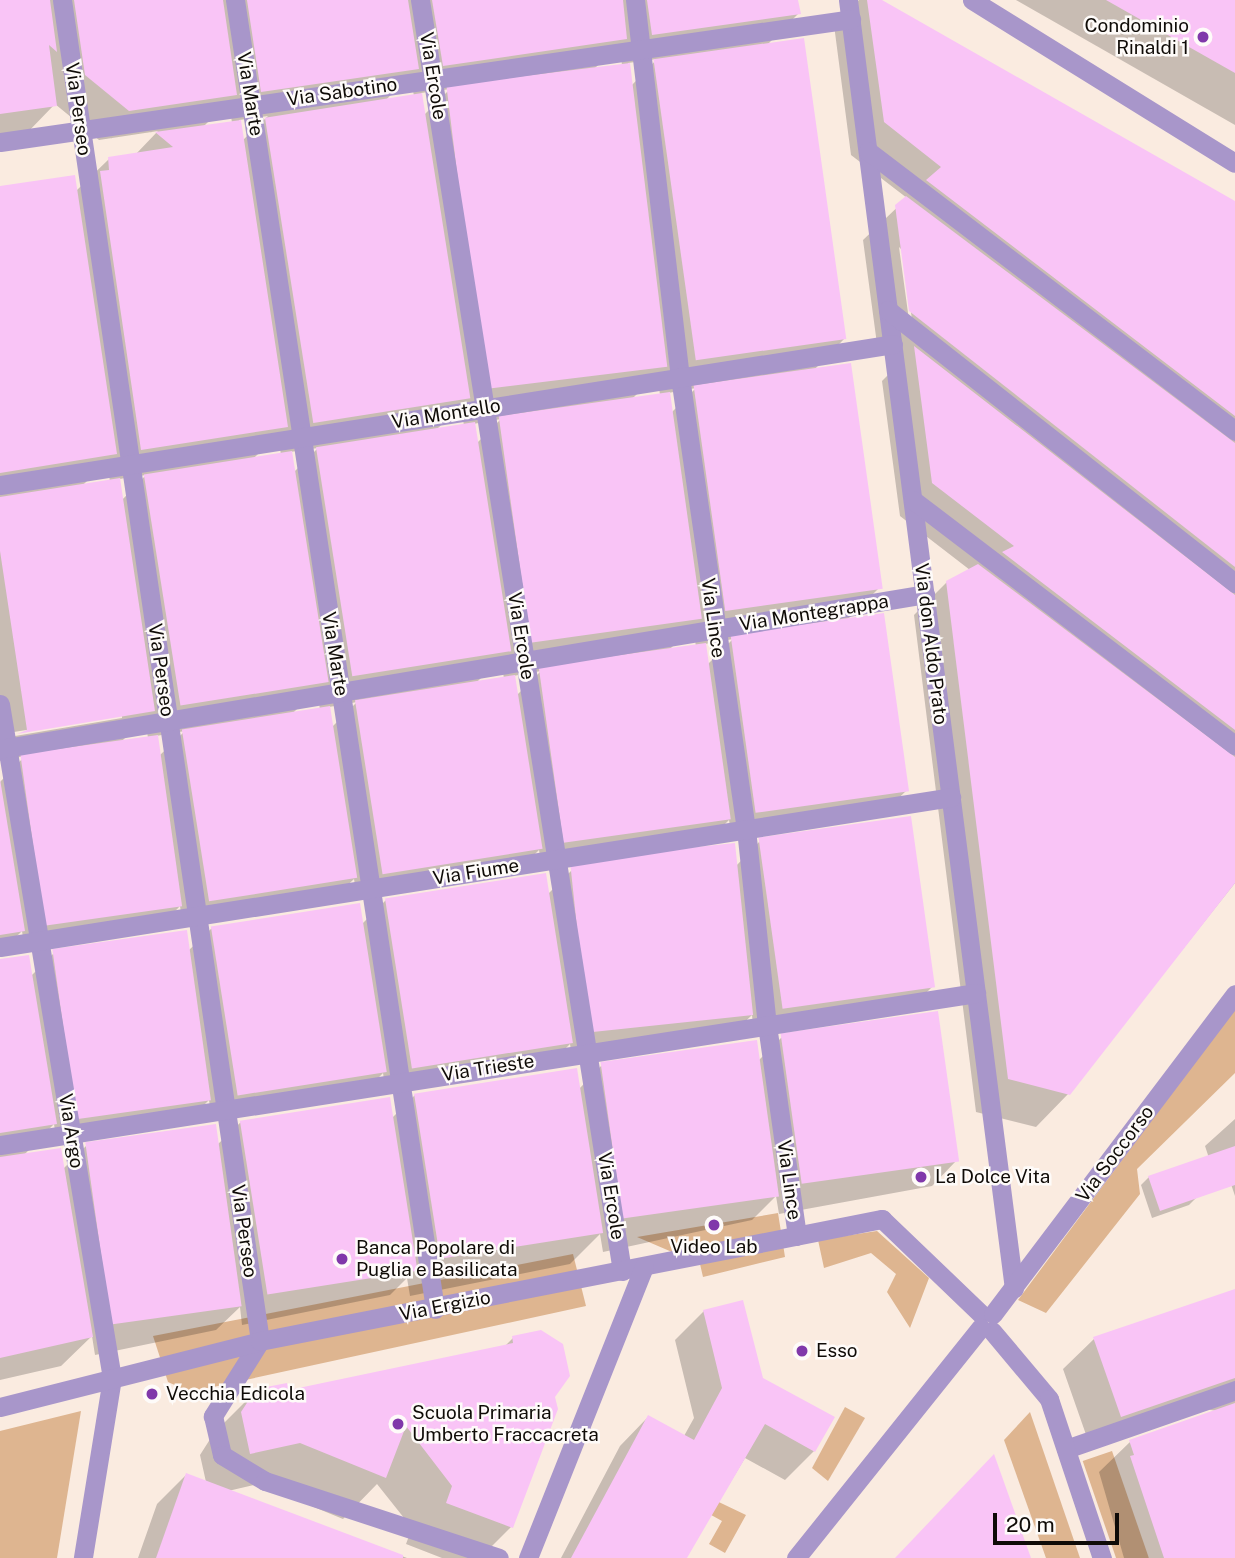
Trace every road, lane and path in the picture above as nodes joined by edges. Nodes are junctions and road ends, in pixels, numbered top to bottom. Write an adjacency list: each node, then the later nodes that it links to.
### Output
1 (62, 0): 10 (street, Via Perseo)
2 (235, 0): 9 (street, Via Marte)
3 (420, 0): 8 (street, Via Ercole)
4 (635, 0): 7 (street, Via Lince)
5 (972, 0): 13 (street)
6 (849, 9): 7 (street, Via Sabotino); 12 (street, Via don Aldo Prato)
7 (641, 46): 8 (street, Via Sabotino); 16 (street, Via Lince)
8 (433, 79): 9 (street, Via Sabotino); 17 (street, Via Ercole)
9 (251, 106): 10 (street, Via Sabotino); 19 (street, Via Marte)
10 (82, 131): 11 (street, Via Sabotino); 20 (street, Via Perseo)
11 (0, 142)
12 (868, 151): 14 (street, Via don Aldo Prato); 18 (street)
13 (1235, 163)
14 (888, 310): 15 (street, Via don Aldo Prato); 23 (street)
15 (893, 344): 16 (street, Via Montello); 22 (street, Via don Aldo Prato)
16 (680, 377): 17 (street, Via Montello); 25 (street, Via Lince)
17 (485, 408): 19 (street, Via Montello); 26 (street, Via Ercole)
18 (1235, 431)
19 (302, 437): 20 (street, Via Montello); 27 (street, Via Marte)
20 (131, 464): 21 (street, Via Montello); 29 (street, Via Perseo)
21 (0, 485)
22 (913, 500): 24 (street, Via don Aldo Prato); 30 (street)
23 (1235, 583)
24 (925, 594): 25 (street, Via Montegrappa); 32 (street, Via don Aldo Prato)
25 (715, 629): 26 (street, Via Montegrappa); 33 (street, Via Lince)
26 (525, 661): 27 (street, Via Montegrappa); 34 (street, Via Ercole)
27 (341, 692): 29 (street, Via Montegrappa); 35 (street, Via Marte)
28 (0, 704): 31 (street, Via Argo)
29 (169, 721): 31 (street, Via Montegrappa); 36 (street, Via Perseo)
30 (1235, 745)
31 (4, 749): 37 (street, Via Argo)
32 (951, 797): 33 (street, Via Fiume); 39 (street, Via don Aldo Prato)
33 (746, 829): 34 (street, Via Fiume); 41 (street, Via Lince)
34 (557, 859): 35 (street, Via Fiume); 42 (street, Via Ercole)
35 (370, 888): 36 (street, Via Fiume); 43 (street, Via Marte)
36 (198, 916): 37 (street, Via Fiume); 44 (street, Via Perseo)
37 (39, 940): 38 (street, Via Fiume); 45 (street, Via Argo)
38 (0, 947)
39 (976, 993): 41 (street, Via Trieste); 50 (street, Via don Aldo Prato)
40 (1235, 994): 50 (street, Via Soccorso)
41 (767, 1025): 42 (street, Via Trieste); 47 (street, Via Lince)
42 (588, 1052): 43 (street, Via Trieste); 49 (street, Via Ercole)
43 (401, 1082): 44 (street, Via Trieste); 51 (street, Via Marte)
44 (226, 1109): 45 (street, Via Trieste); 53 (street, Via Perseo)
45 (71, 1133): 46 (street, Via Trieste); 54 (street, Via Argo)
46 (0, 1145)
47 (797, 1236): 48 (street, Via Ergizio); 52 (street, Via Ergizio)
48 (644, 1267): 49 (street, Via Ergizio); 61 (street)
49 (622, 1271): 51 (street, Via Ergizio)
50 (1014, 1288): 52 (street, Via Soccorso)
51 (435, 1309): 53 (street, Via Ergizio)
52 (987, 1322): 57 (street); 62 (street, Via Soccorso)
53 (260, 1340): 54 (street, Via Ergizio); 60 (street)
54 (112, 1378): 56 (street, Via Ergizio); 59 (street, Via Argo)
55 (1235, 1390): 57 (street)
56 (0, 1407)
57 (1066, 1449): 58 (street)
58 (1095, 1554)
59 (83, 1558)
60 (499, 1558)
61 (528, 1558)
62 (796, 1558)

